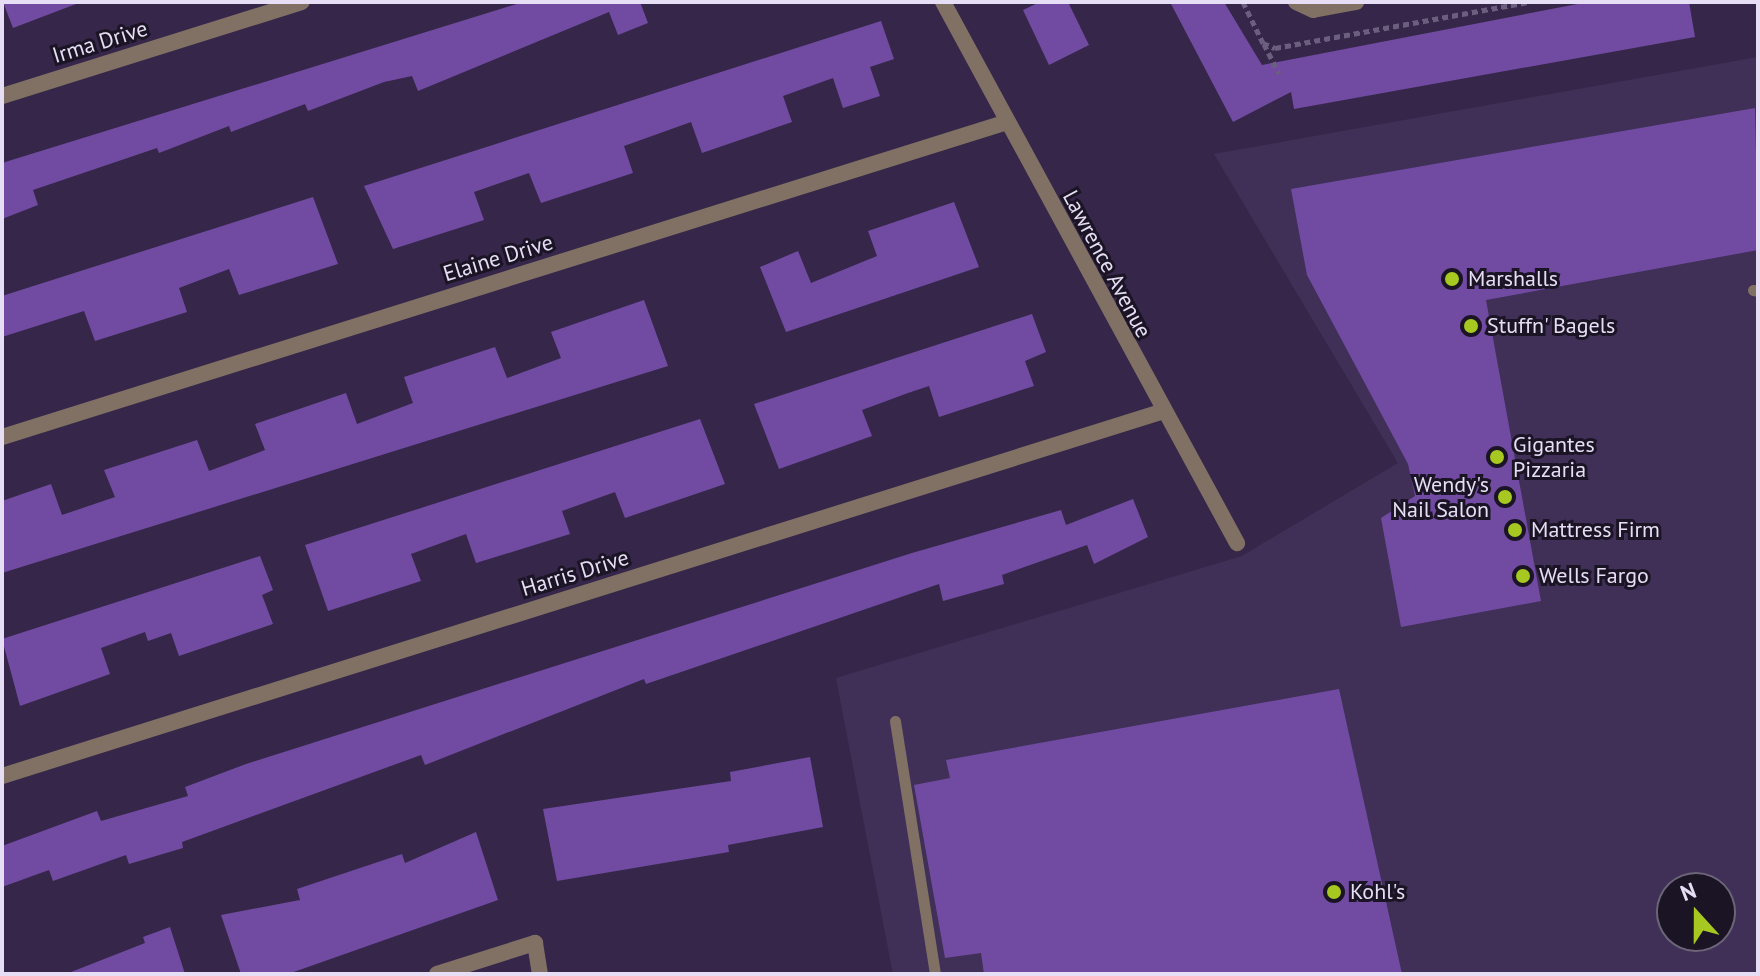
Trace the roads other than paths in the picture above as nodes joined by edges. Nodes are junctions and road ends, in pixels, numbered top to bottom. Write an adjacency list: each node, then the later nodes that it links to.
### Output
1 (302, 2): 5 (street, Irma Drive)
2 (943, 2): 6 (street, Lawrence Avenue)
3 (1296, 2): 4 (street)
4 (1356, 2)
5 (2, 96)
6 (1007, 122): 7 (street, Lawrence Avenue); 8 (street, Elaine Drive)
7 (1161, 412): 9 (street, Lawrence Avenue); 11 (street, Harris Drive)
8 (2, 437)
9 (1237, 543)
10 (895, 721): 14 (lane)
11 (2, 776)
12 (437, 974): 13 (street)
13 (540, 974)
14 (935, 974)

